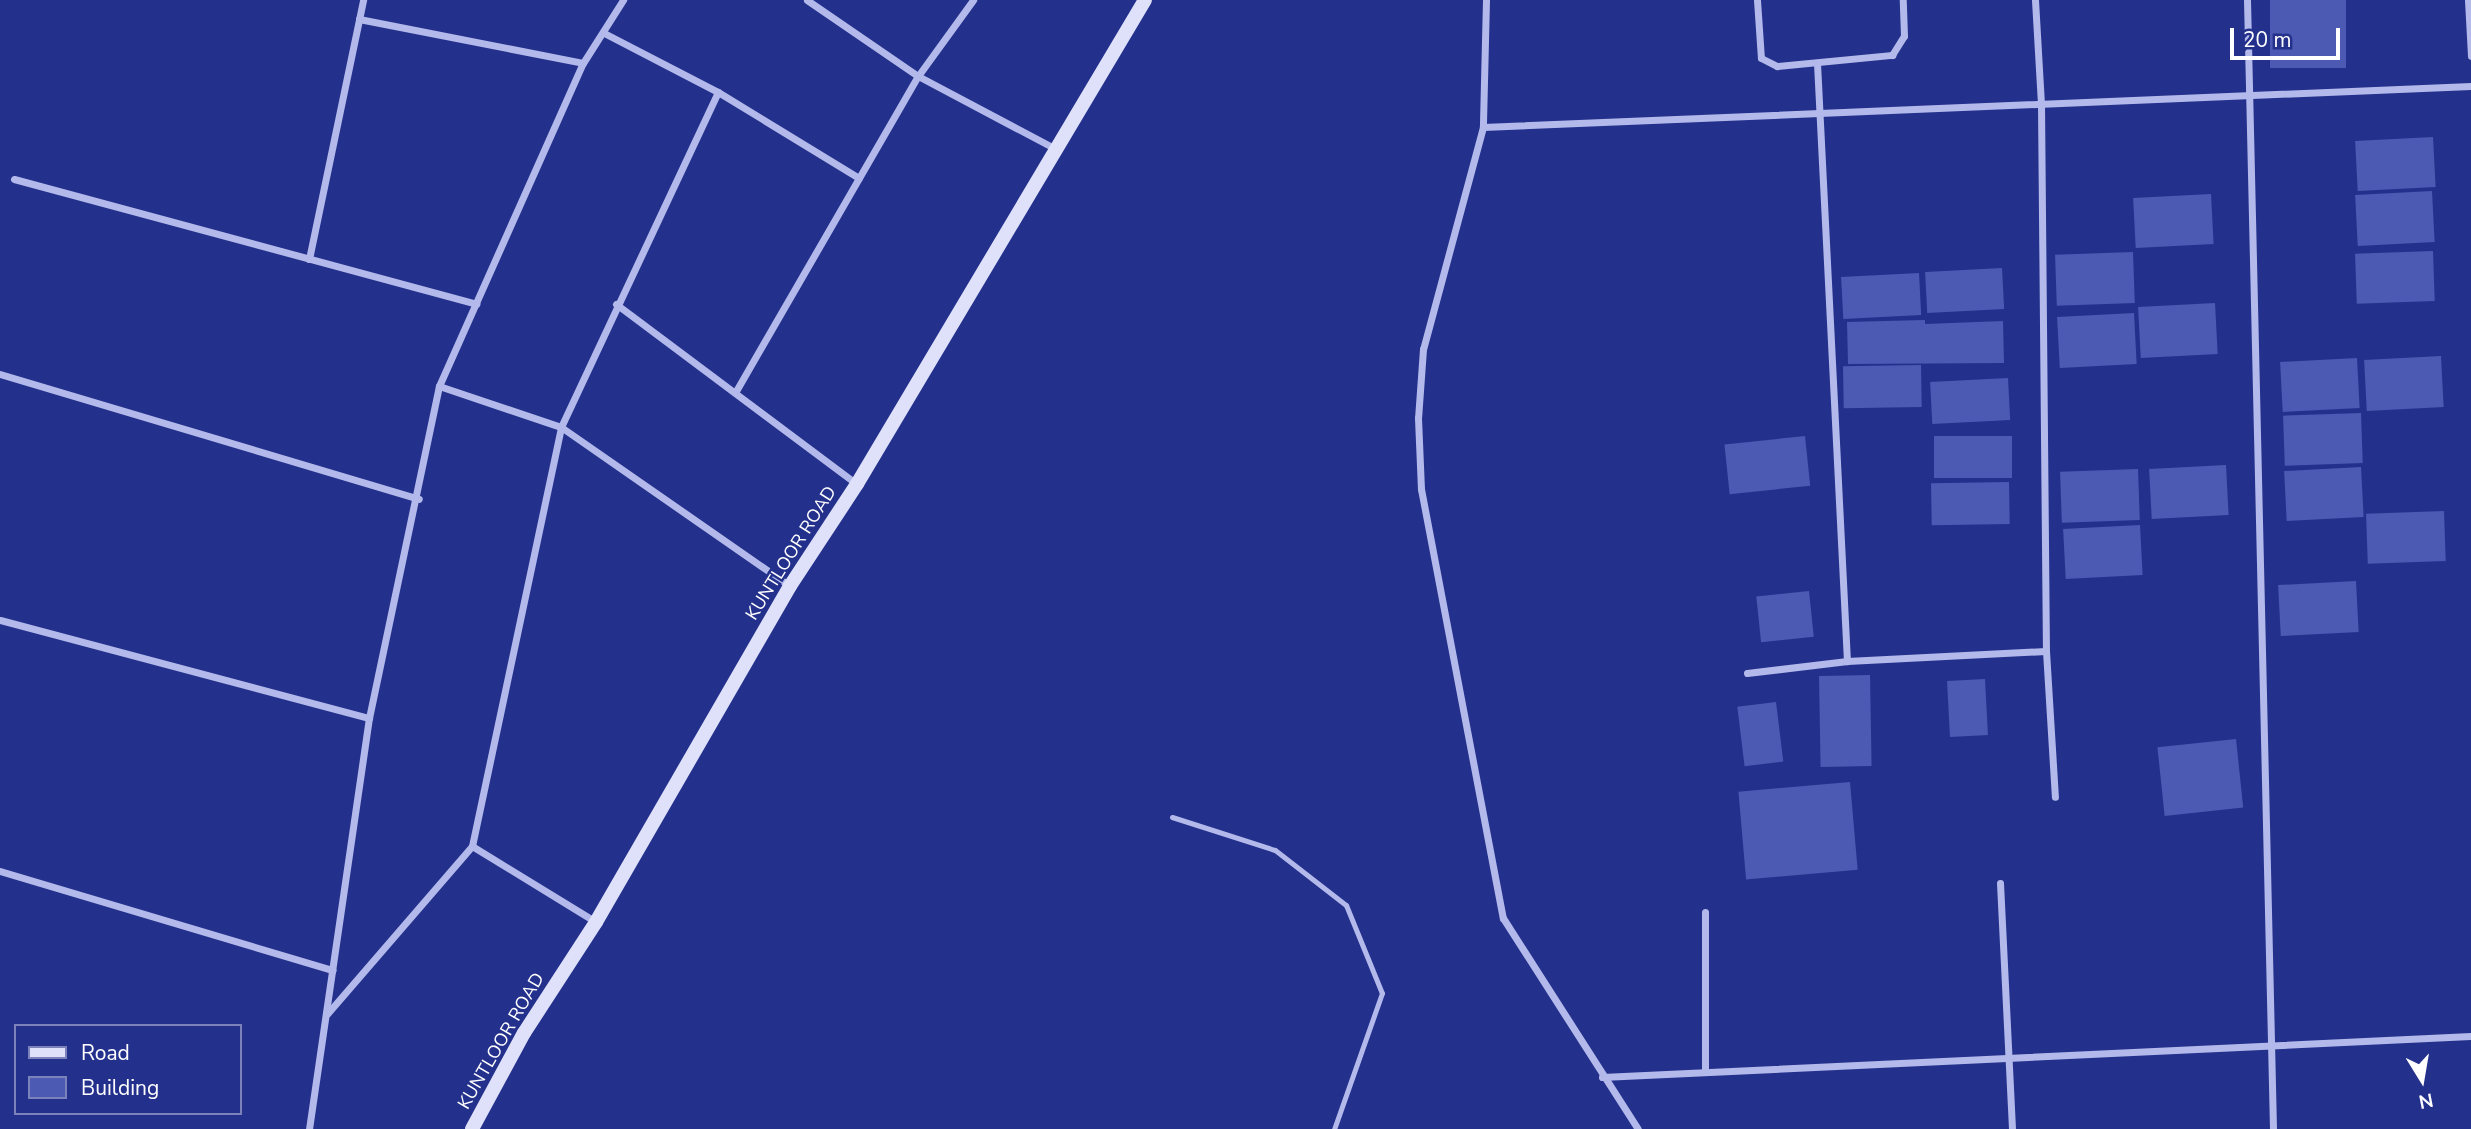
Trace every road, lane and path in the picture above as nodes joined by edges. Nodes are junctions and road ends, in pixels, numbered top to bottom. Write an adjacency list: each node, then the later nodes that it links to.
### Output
1 (363, 0): 12 (street)
2 (623, 0): 13 (street)
3 (807, 0): 17 (street)
4 (972, 0): 17 (street)
5 (1145, 0): 24 (street, KUNTLOOR ROAD)
6 (1486, 0): 23 (street)
7 (1757, 0): 15 (street)
8 (1903, 0): 15 (street)
9 (2035, 0): 21 (street)
10 (2247, 0): 20 (street)
11 (2468, 0): 14 (street)
12 (359, 19): 16 (street); 27 (street)
13 (604, 33): 16 (street); 19 (street)
14 (2471, 56)
15 (1817, 63): 22 (street)
16 (583, 64): 28 (street)
17 (918, 76): 24 (street); 26 (street)
18 (2471, 86): 20 (street)
19 (718, 92): 26 (street); 29 (street)
20 (2249, 95): 21 (street); 52 (street)
21 (2041, 104): 22 (street); 38 (street)
22 (1821, 116): 23 (street); 39 (street)
23 (1483, 127): 55 (street)
24 (1056, 149): 34 (street, KUNTLOOR ROAD)
25 (14, 178): 27 (street)
26 (859, 178): 32 (street)
27 (309, 259): 28 (street)
28 (476, 304): 31 (street)
29 (616, 304): 32 (street); 33 (street)
30 (0, 374): 35 (street)
31 (439, 386): 33 (street); 35 (street)
32 (736, 391): 34 (street)
33 (561, 427): 36 (street); 44 (street)
34 (858, 484): 36 (street, KUNTLOOR ROAD)
35 (418, 499): 41 (street)
36 (790, 586): 48 (street, KUNTLOOR ROAD)
37 (0, 620): 41 (street)
38 (2046, 650): 39 (street); 42 (street)
39 (1847, 661): 40 (street)
40 (1747, 673)
41 (369, 718): 49 (street)
42 (2055, 797)
43 (1172, 817): 58 (lane)
44 (472, 846): 48 (street); 50 (street)
45 (0, 871): 49 (street)
46 (2000, 883): 53 (street)
47 (1705, 912): 54 (street)
48 (596, 922): 57 (street, KUNTLOOR ROAD)
49 (333, 970): 50 (street)
50 (326, 1014): 56 (street)
51 (2471, 1036): 52 (street)
52 (2274, 1045): 53 (street); 61 (street)
53 (2010, 1058): 54 (street); 60 (street)
54 (1705, 1072): 55 (street)
55 (1602, 1077): 59 (street)
56 (309, 1129)
57 (472, 1129)
58 (1334, 1129)
59 (1638, 1129)
60 (2012, 1129)
61 (2273, 1129)

